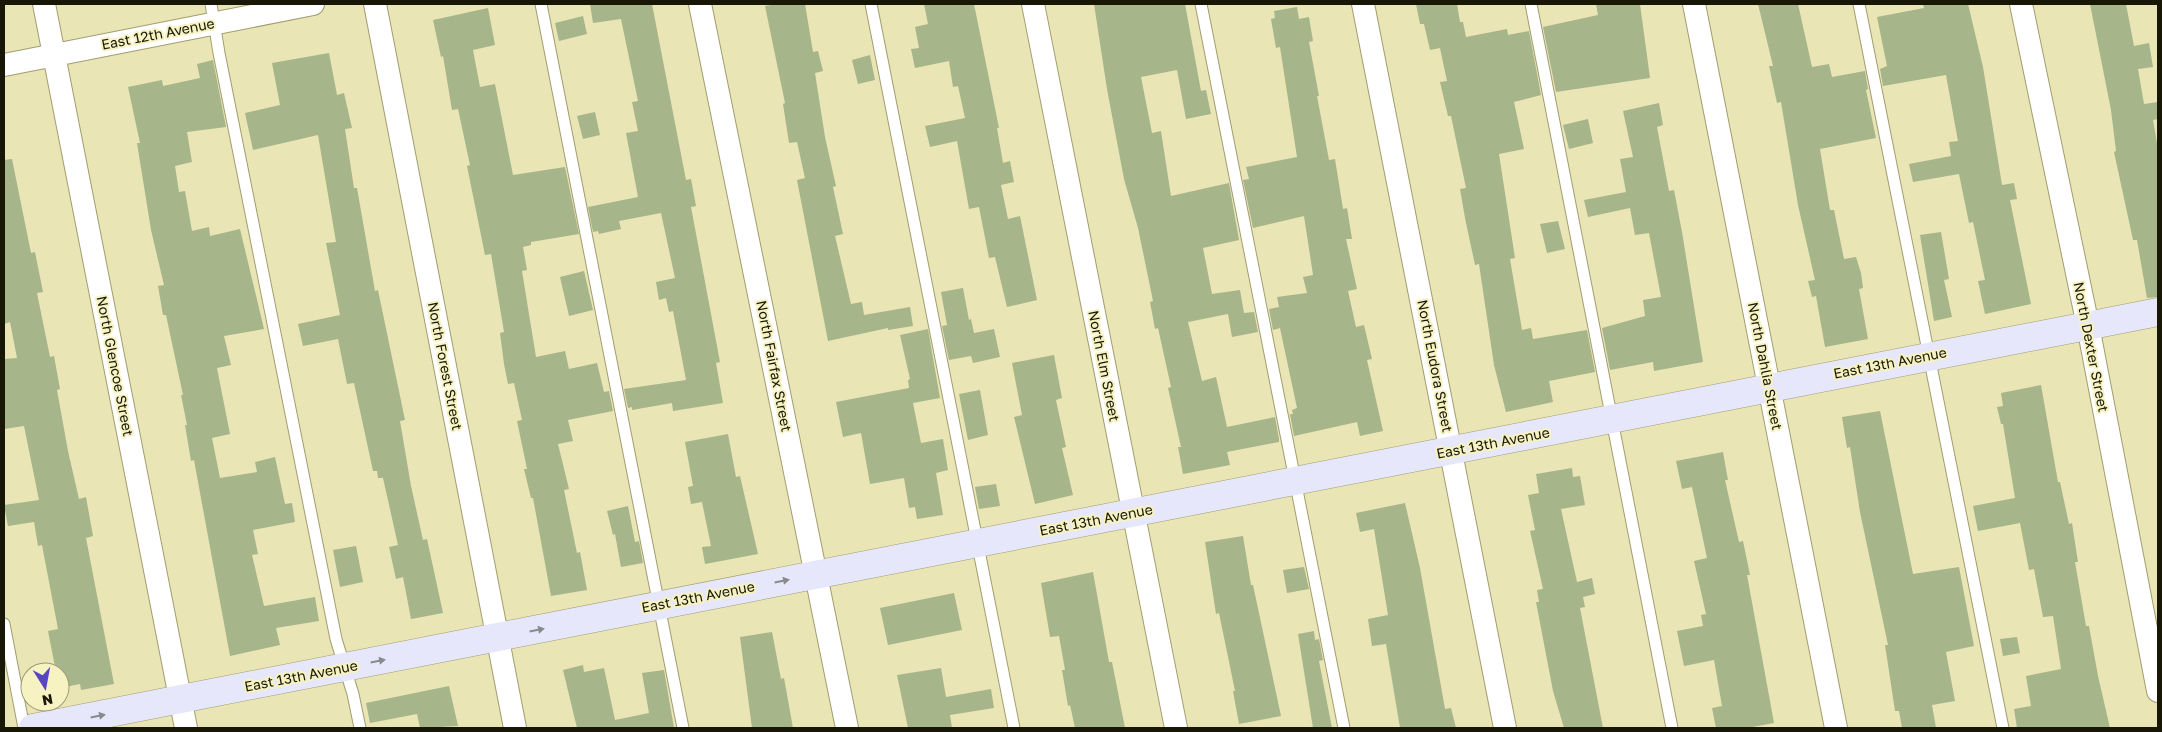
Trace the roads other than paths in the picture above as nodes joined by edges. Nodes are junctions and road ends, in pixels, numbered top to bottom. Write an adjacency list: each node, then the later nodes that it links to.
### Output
1 (44, 4): 15 (street, North Glencoe Street)
2 (313, 4): 14 (street, East 12th Avenue)
3 (375, 4): 29 (street, North Forest Street)
4 (541, 4): 27 (lane)
5 (700, 4): 26 (street, North Fairfax Street)
6 (871, 4): 25 (lane)
7 (1033, 4): 24 (street, North Elm Street)
8 (1201, 4): 23 (lane)
9 (1363, 4): 22 (street, North Eudora Street)
10 (1531, 4): 21 (lane)
11 (1694, 4): 20 (street, North Dahlia Street)
12 (1859, 4): 19 (lane)
13 (2021, 4): 18 (street, North Dexter Street)
14 (213, 13): 15 (street, East 12th Avenue); 30 (lane)
15 (54, 55): 16 (street, East 12th Avenue); 32 (street, North Glencoe Street)
16 (4, 65)
17 (2158, 312): 18 (main road, East 13th Avenue)
18 (2088, 326): 19 (main road, East 13th Avenue); 31 (street, North Dexter Street)
19 (1929, 356): 20 (main road, East 13th Avenue); 46 (lane)
20 (1770, 387): 21 (main road, East 13th Avenue); 45 (street, North Dahlia Street)
21 (1613, 419): 22 (main road, East 13th Avenue); 44 (lane)
22 (1452, 451): 23 (main road, East 13th Avenue); 43 (street, North Eudora Street)
23 (1294, 481): 24 (main road, East 13th Avenue); 42 (lane)
24 (1133, 512): 25 (main road, East 13th Avenue); 41 (street, North Elm Street)
25 (978, 542): 26 (main road, East 13th Avenue); 40 (lane)
26 (816, 574): 27 (main road, East 13th Avenue, one-way to 26); 39 (street, North Fairfax Street)
27 (658, 605): 29 (main road, East 13th Avenue, one-way to 27); 38 (lane)
28 (4, 624): 33 (lane)
29 (497, 638): 30 (main road, East 13th Avenue, one-way to 29); 37 (street, North Forest Street)
30 (344, 667): 32 (main road, East 13th Avenue); 36 (lane)
31 (2158, 691)
32 (181, 700): 34 (main road, East 13th Avenue, one-way to 32); 35 (street, North Glencoe Street)
33 (24, 728)
34 (33, 728)
35 (186, 728)
36 (360, 728)
37 (515, 728)
38 (683, 728)
39 (846, 728)
40 (1014, 728)
41 (1176, 728)
42 (1344, 728)
43 (1505, 728)
44 (1672, 728)
45 (1836, 728)
46 (2003, 728)

